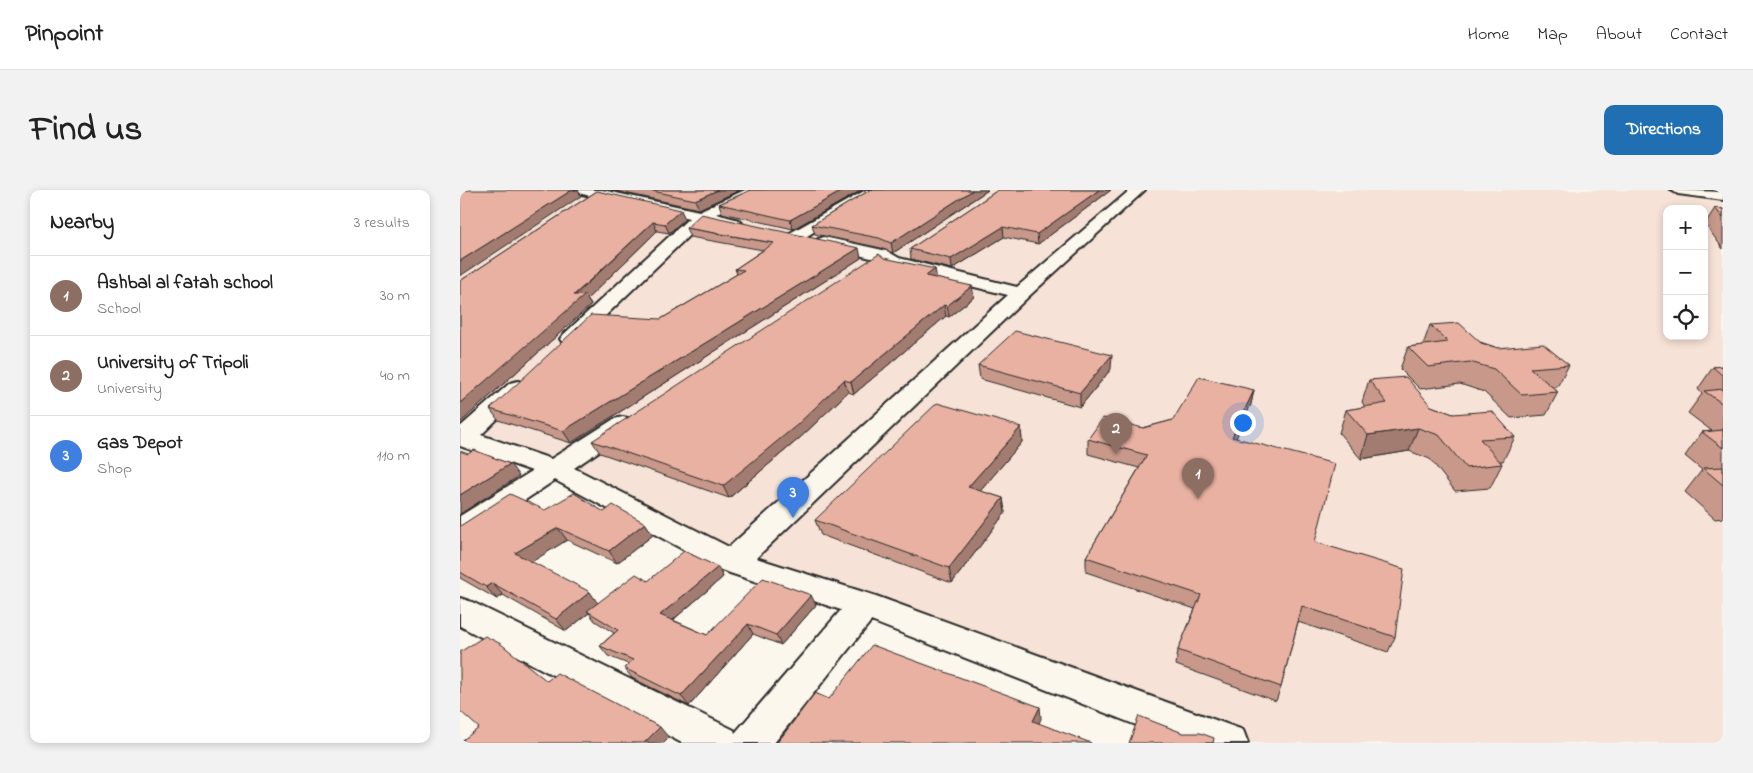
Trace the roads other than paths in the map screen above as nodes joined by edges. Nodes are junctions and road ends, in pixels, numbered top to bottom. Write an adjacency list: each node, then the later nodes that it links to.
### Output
1 (628, 190): 6 (street)
2 (757, 190): 9 (street)
3 (876, 190): 12 (street)
4 (1138, 190): 16 (street)
5 (1678, 190): 7 (street)
6 (604, 196): 8 (street); 9 (street)
7 (1723, 196)
8 (582, 198)
9 (700, 216): 10 (street); 17 (street)
10 (748, 226)
11 (777, 232): 12 (street)
12 (796, 236): 14 (street)
13 (909, 251): 14 (street)
14 (887, 258): 15 (street); 16 (street)
15 (856, 271)
16 (1021, 292): 23 (street)
17 (554, 354)
18 (533, 374): 20 (street)
19 (636, 416): 21 (street)
20 (462, 438): 21 (street)
21 (554, 469): 22 (street); 23 (street)
22 (460, 530)
23 (732, 562): 24 (street)
24 (865, 605): 27 (street); 28 (street)
25 (460, 612): 26 (street)
26 (720, 743)
27 (750, 743)
28 (1229, 743)

